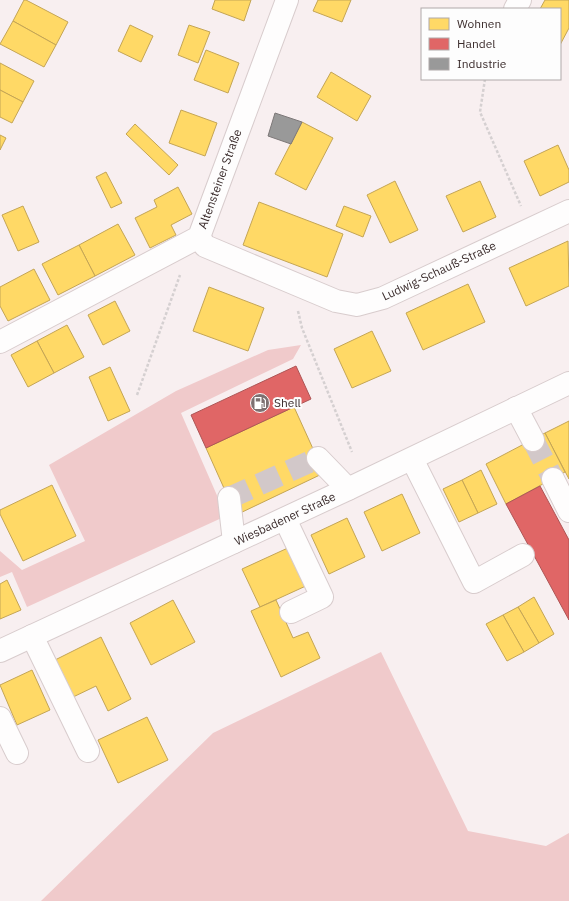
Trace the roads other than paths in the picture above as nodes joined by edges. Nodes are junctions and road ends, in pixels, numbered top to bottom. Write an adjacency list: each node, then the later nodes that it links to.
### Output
1 (287, 0): 3 (street, Altensteiner Straße)
2 (569, 211): 3 (street, Ludwig-Schauß-Straße)
3 (199, 237): 4 (street, Altensteiner Straße)
4 (0, 342)
5 (569, 383): 6 (street, Wiesbadener Straße)
6 (516, 408): 7 (street); 9 (street, Wiesbadener Straße)
7 (533, 440)
8 (318, 458): 11 (street)
9 (412, 459): 11 (street, Wiesbadener Straße); 16 (street)
10 (553, 479): 13 (street)
11 (348, 490): 14 (street, Wiesbadener Straße)
12 (229, 498): 15 (street)
13 (569, 511)
14 (285, 519): 15 (street, Wiesbadener Straße); 17 (street)
15 (234, 542): 18 (street, Wiesbadener Straße)
16 (523, 555)
17 (291, 612)
18 (32, 636): 19 (street, Wiesbadener Straße); 21 (street)
19 (0, 651)
20 (0, 718): 22 (street)
21 (88, 751)
22 (17, 754)

